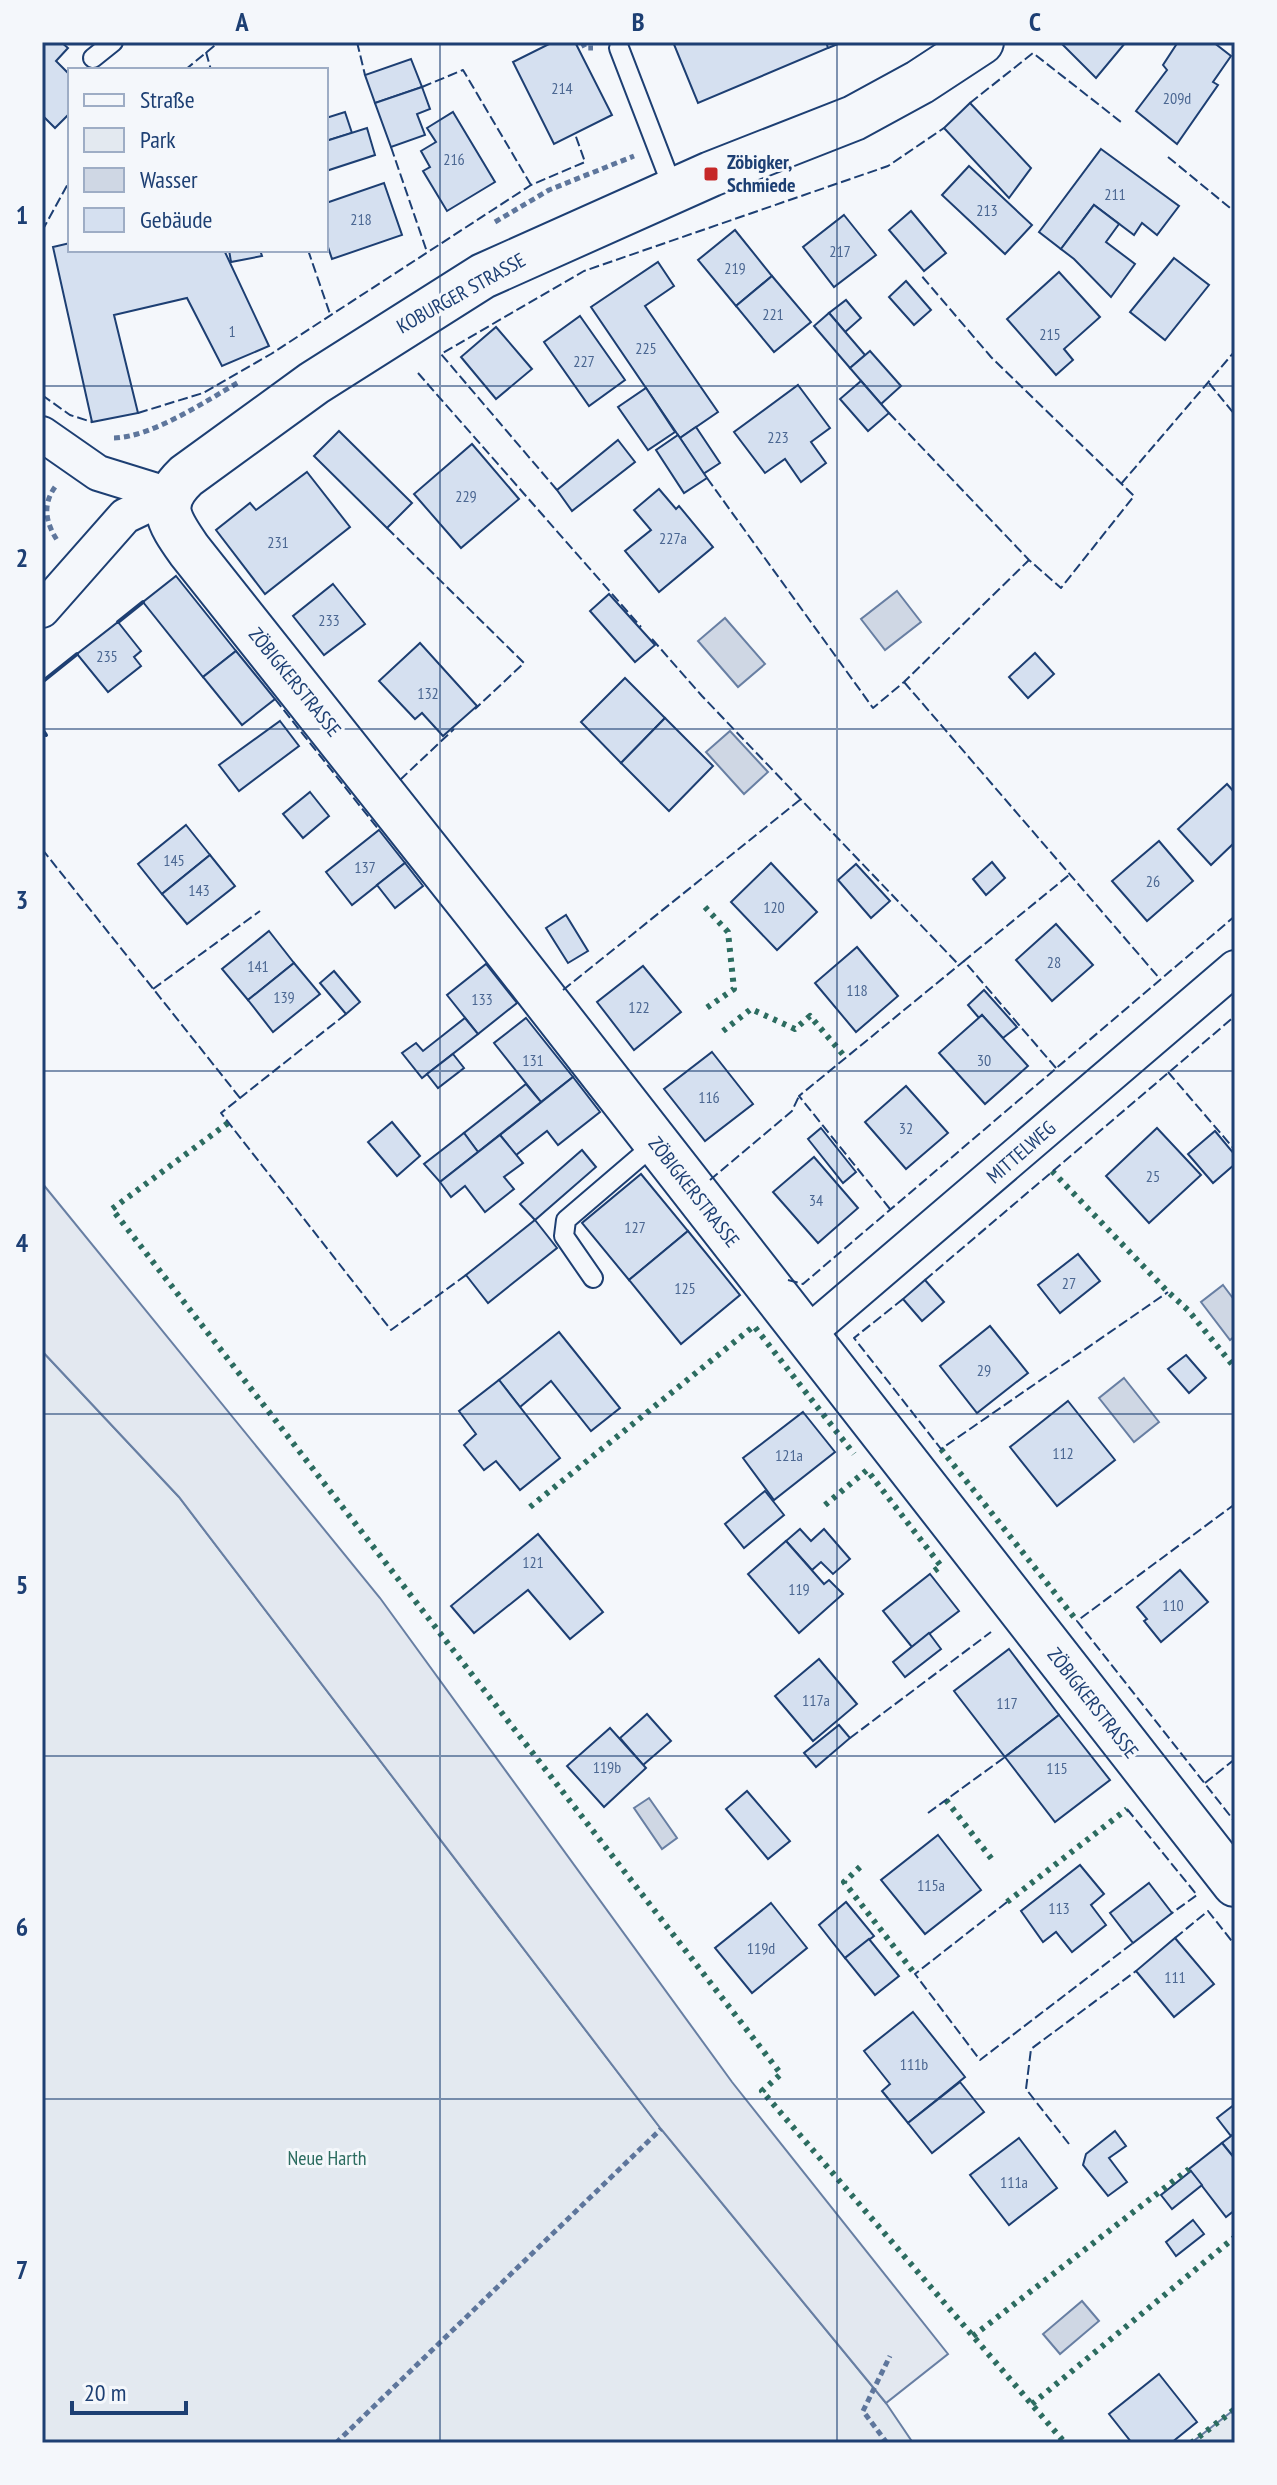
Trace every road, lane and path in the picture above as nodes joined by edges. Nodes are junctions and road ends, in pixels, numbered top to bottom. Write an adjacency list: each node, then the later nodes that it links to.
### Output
1 (113, 42): 4 (lane)
2 (981, 42): 5 (main road, KOBURGER STRASSE)
3 (619, 48): 5 (lane)
4 (93, 58)
5 (674, 191): 8 (main road, KOBURGER STRASSE)
6 (42, 434): 8 (street)
7 (60, 480): 9 (path)
8 (169, 495): 9 (street, KOBURGER STRASSE); 12 (main road, ZÖBIGKERSTRASSE)
9 (83, 562): 10 (street, KOBURGER STRASSE)
10 (42, 610)
11 (1235, 968): 14 (street, MITTELWEG)
12 (656, 1143): 13 (lane); 14 (main road, ZÖBIGKERSTRASSE)
13 (593, 1278)
14 (806, 1335): 15 (main road, ZÖBIGKERSTRASSE)
15 (1235, 1884)
16 (661, 2129): 18 (path)
17 (890, 2356): 19 (path)
18 (336, 2443)
19 (887, 2443)

